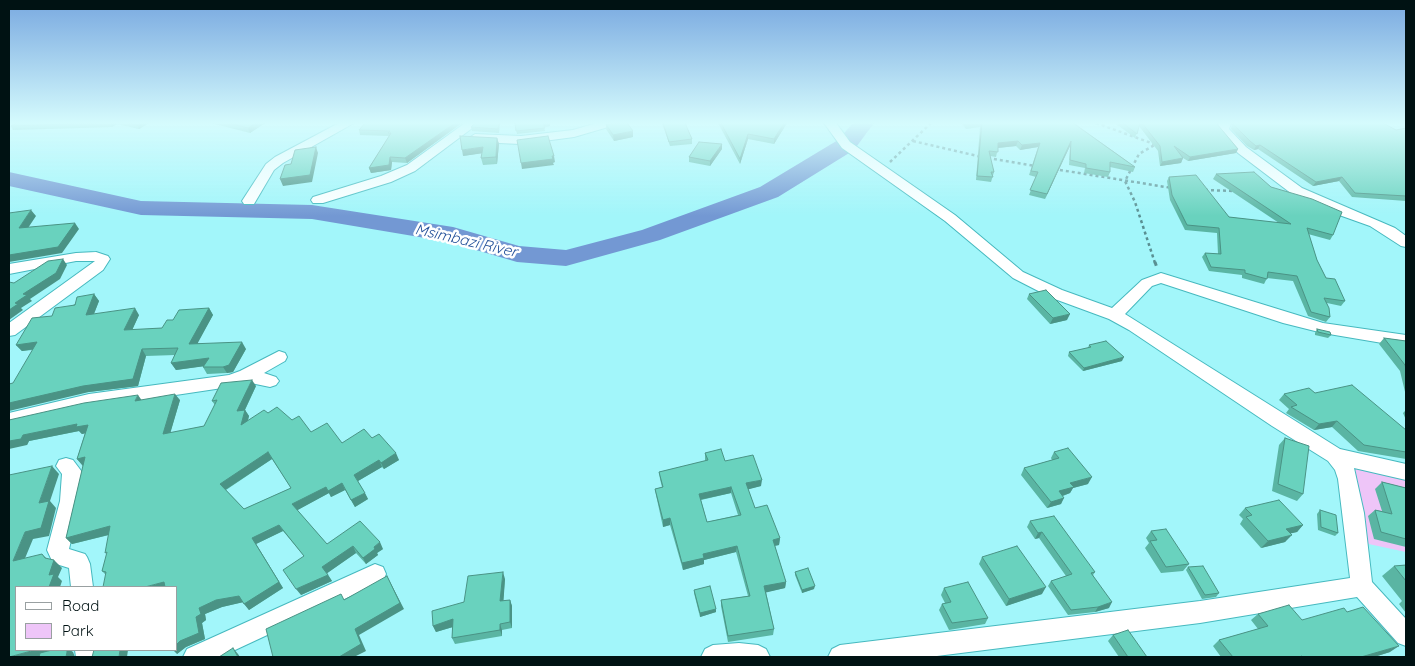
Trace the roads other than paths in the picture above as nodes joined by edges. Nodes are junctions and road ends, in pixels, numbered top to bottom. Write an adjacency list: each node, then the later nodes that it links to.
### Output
1 (290, 154): 6 (street)
2 (431, 154): 5 (street)
3 (859, 154): 9 (street)
4 (1247, 154): 7 (street)
5 (318, 200)
6 (249, 201)
7 (1406, 243)
8 (9, 269): 10 (street)
9 (1115, 315): 11 (street); 16 (street)
10 (9, 331)
11 (1406, 341)
12 (279, 357): 13 (street)
13 (246, 376): 14 (street); 15 (street)
14 (270, 381)
15 (9, 420)
16 (1335, 456): 18 (street); 21 (street)
17 (66, 466): 20 (street)
18 (1406, 472)
19 (375, 574): 23 (street)
20 (82, 586)
21 (1362, 586): 22 (street); 26 (street)
22 (1406, 635)
23 (195, 657)
24 (714, 657): 25 (street)
25 (758, 657)
26 (840, 657)

